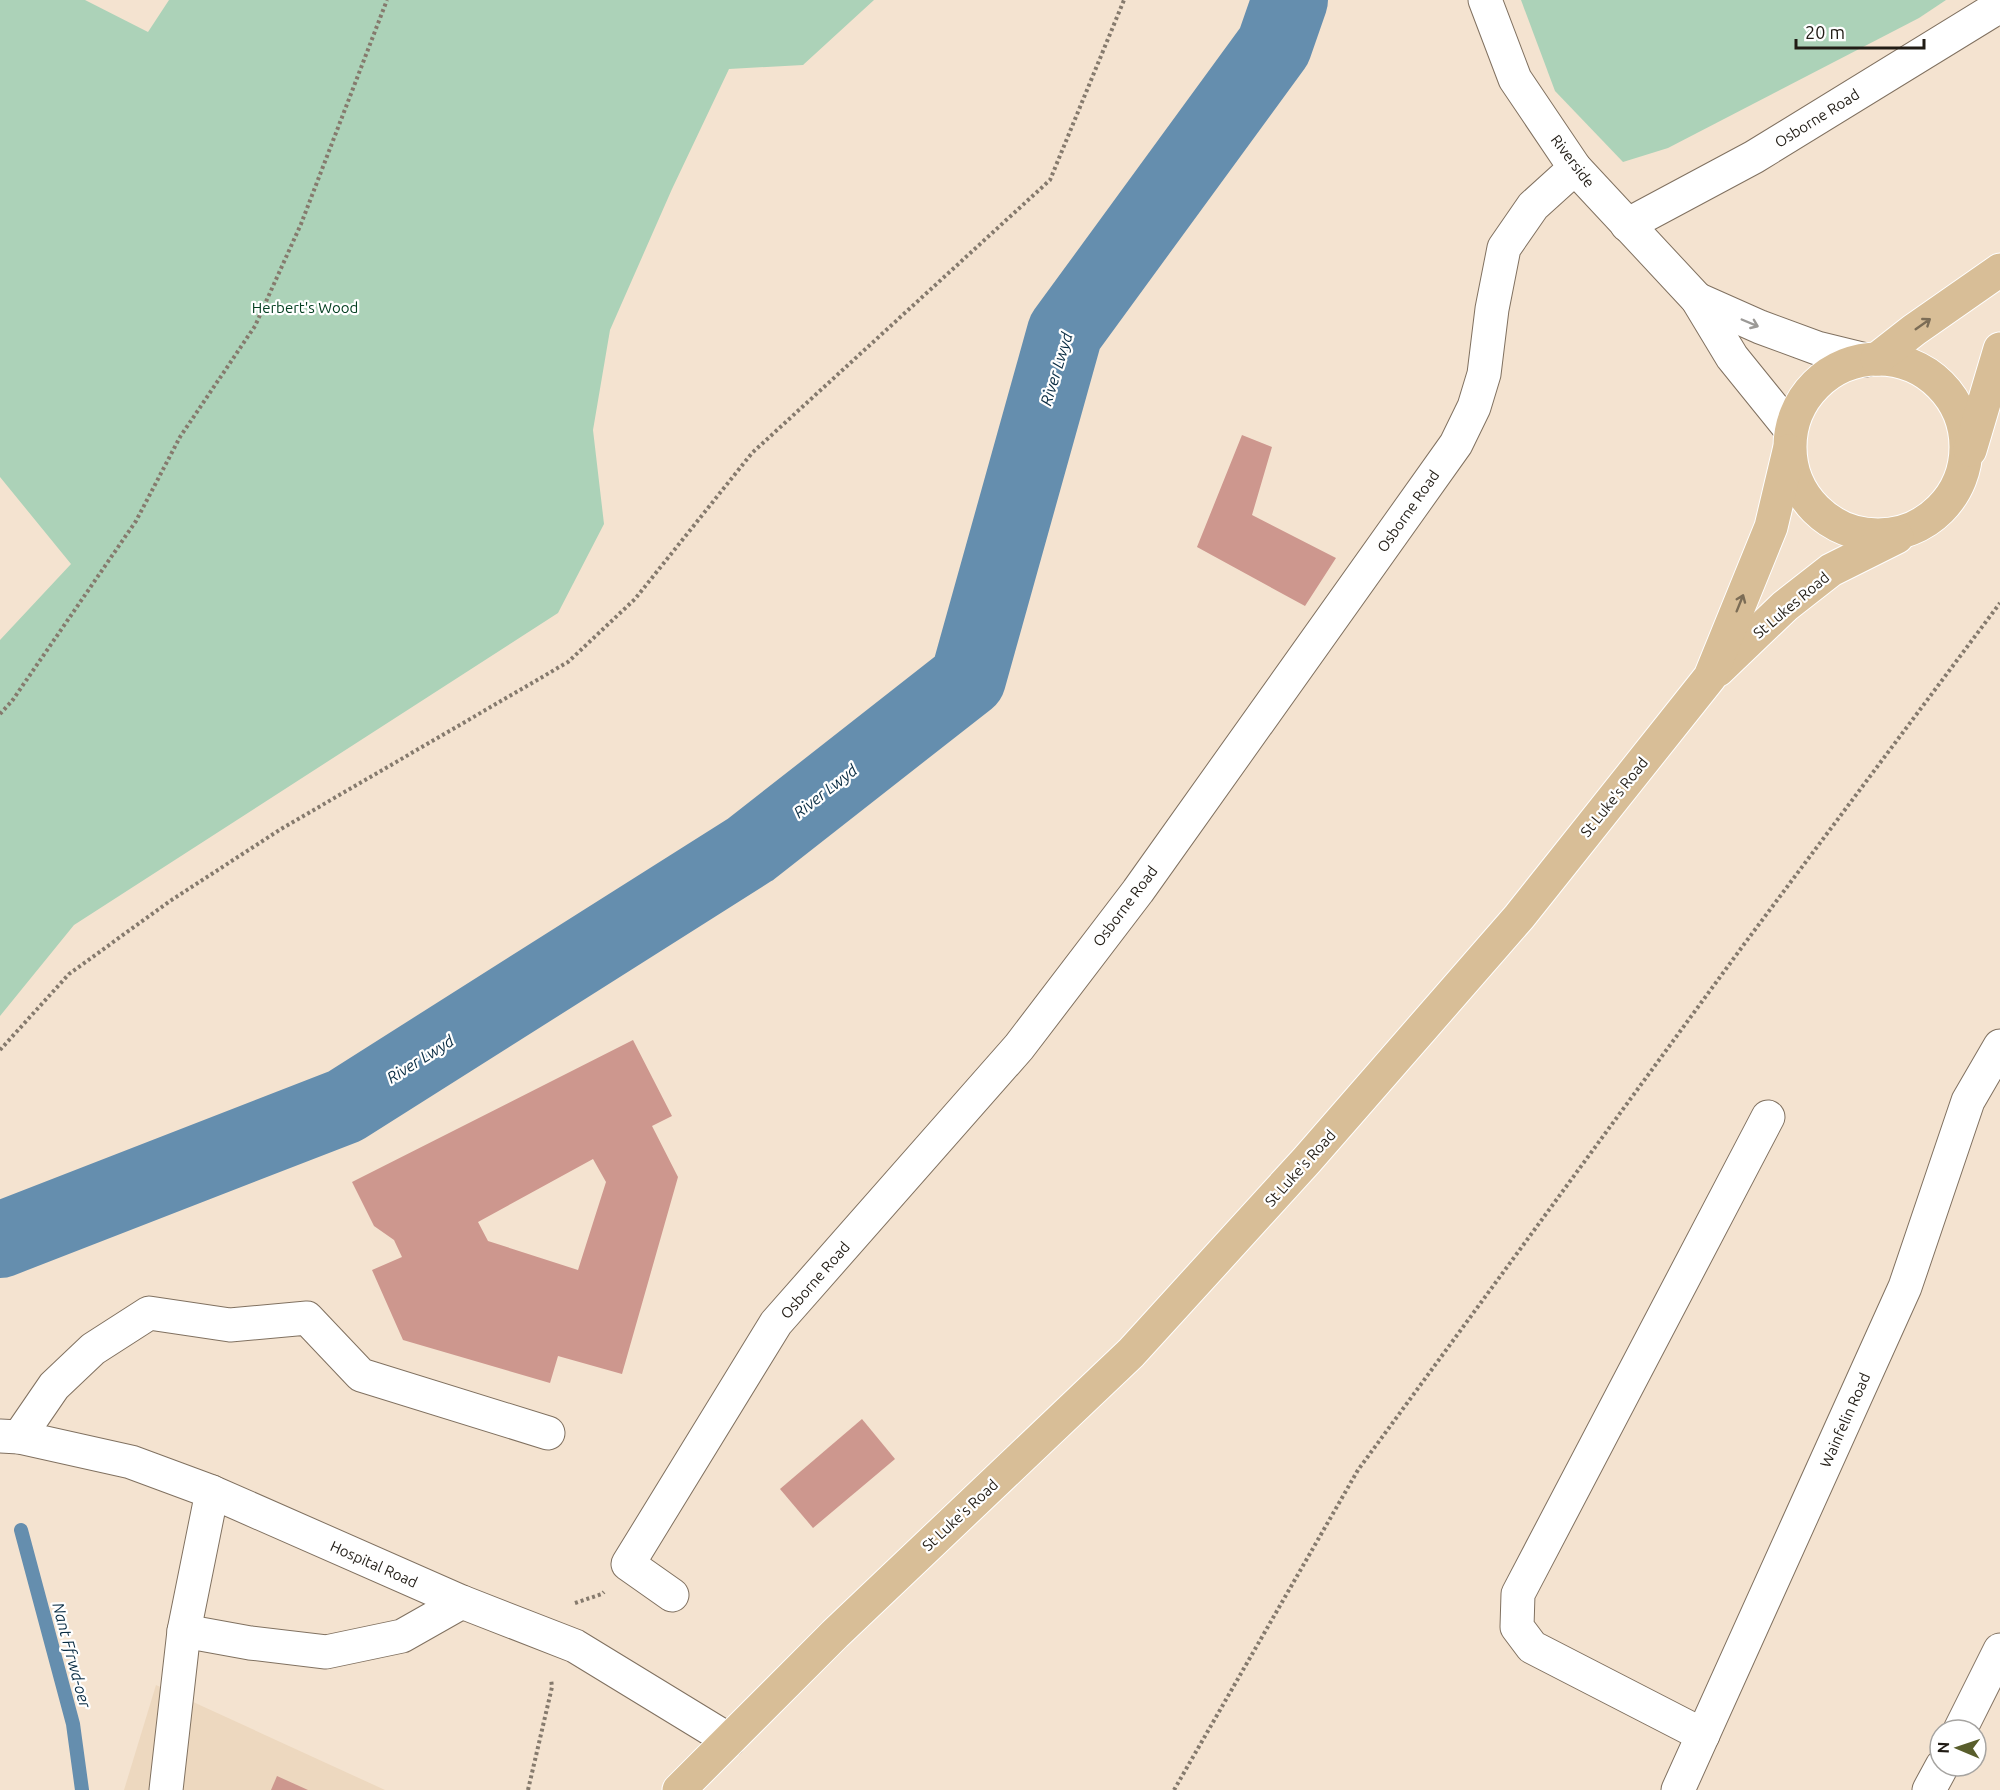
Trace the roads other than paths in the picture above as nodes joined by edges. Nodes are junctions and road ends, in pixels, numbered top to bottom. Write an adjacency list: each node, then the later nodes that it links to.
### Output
1 (1485, 0): 3 (street, Riverside)
2 (1996, 8): 4 (street, Osborne Road)
3 (1575, 168): 4 (street, Riverside); 18 (street, Osborne Road)
4 (1627, 225): 6 (street, Riverside)
5 (2000, 270): 8 (main road, one-way to 5)
6 (1697, 299): 8 (street, Riverside, one-way to 8); 9 (street, Riverside)
7 (2000, 349): 10 (main road)
8 (1872, 359): 9 (main road); 10 (main road)
9 (1790, 441): 11 (main road); 12 (main road, St Luke's Road, one-way to 9)
10 (1962, 476): 11 (main road)
11 (1913, 529): 12 (main road, St Lukes Road)
12 (1710, 677): 24 (main road, St Luke's Road)
13 (2000, 1046): 23 (street, Wainfelin Road)
14 (1768, 1117): 23 (street)
15 (548, 1433): 16 (street)
16 (9, 1437): 17 (street, Hospital Road)
17 (212, 1492): 19 (street, Hospital Road); 20 (street)
18 (672, 1595)
19 (462, 1602): 20 (street); 24 (street, Hospital Road)
20 (184, 1631): 25 (street)
21 (2000, 1650): 22 (street)
22 (1966, 1718)
23 (1702, 1735): 27 (street, Wainfelin Road)
24 (729, 1740): 26 (main road, St Luke's Road)
25 (166, 1790)
26 (679, 1790)
27 (1678, 1790)

